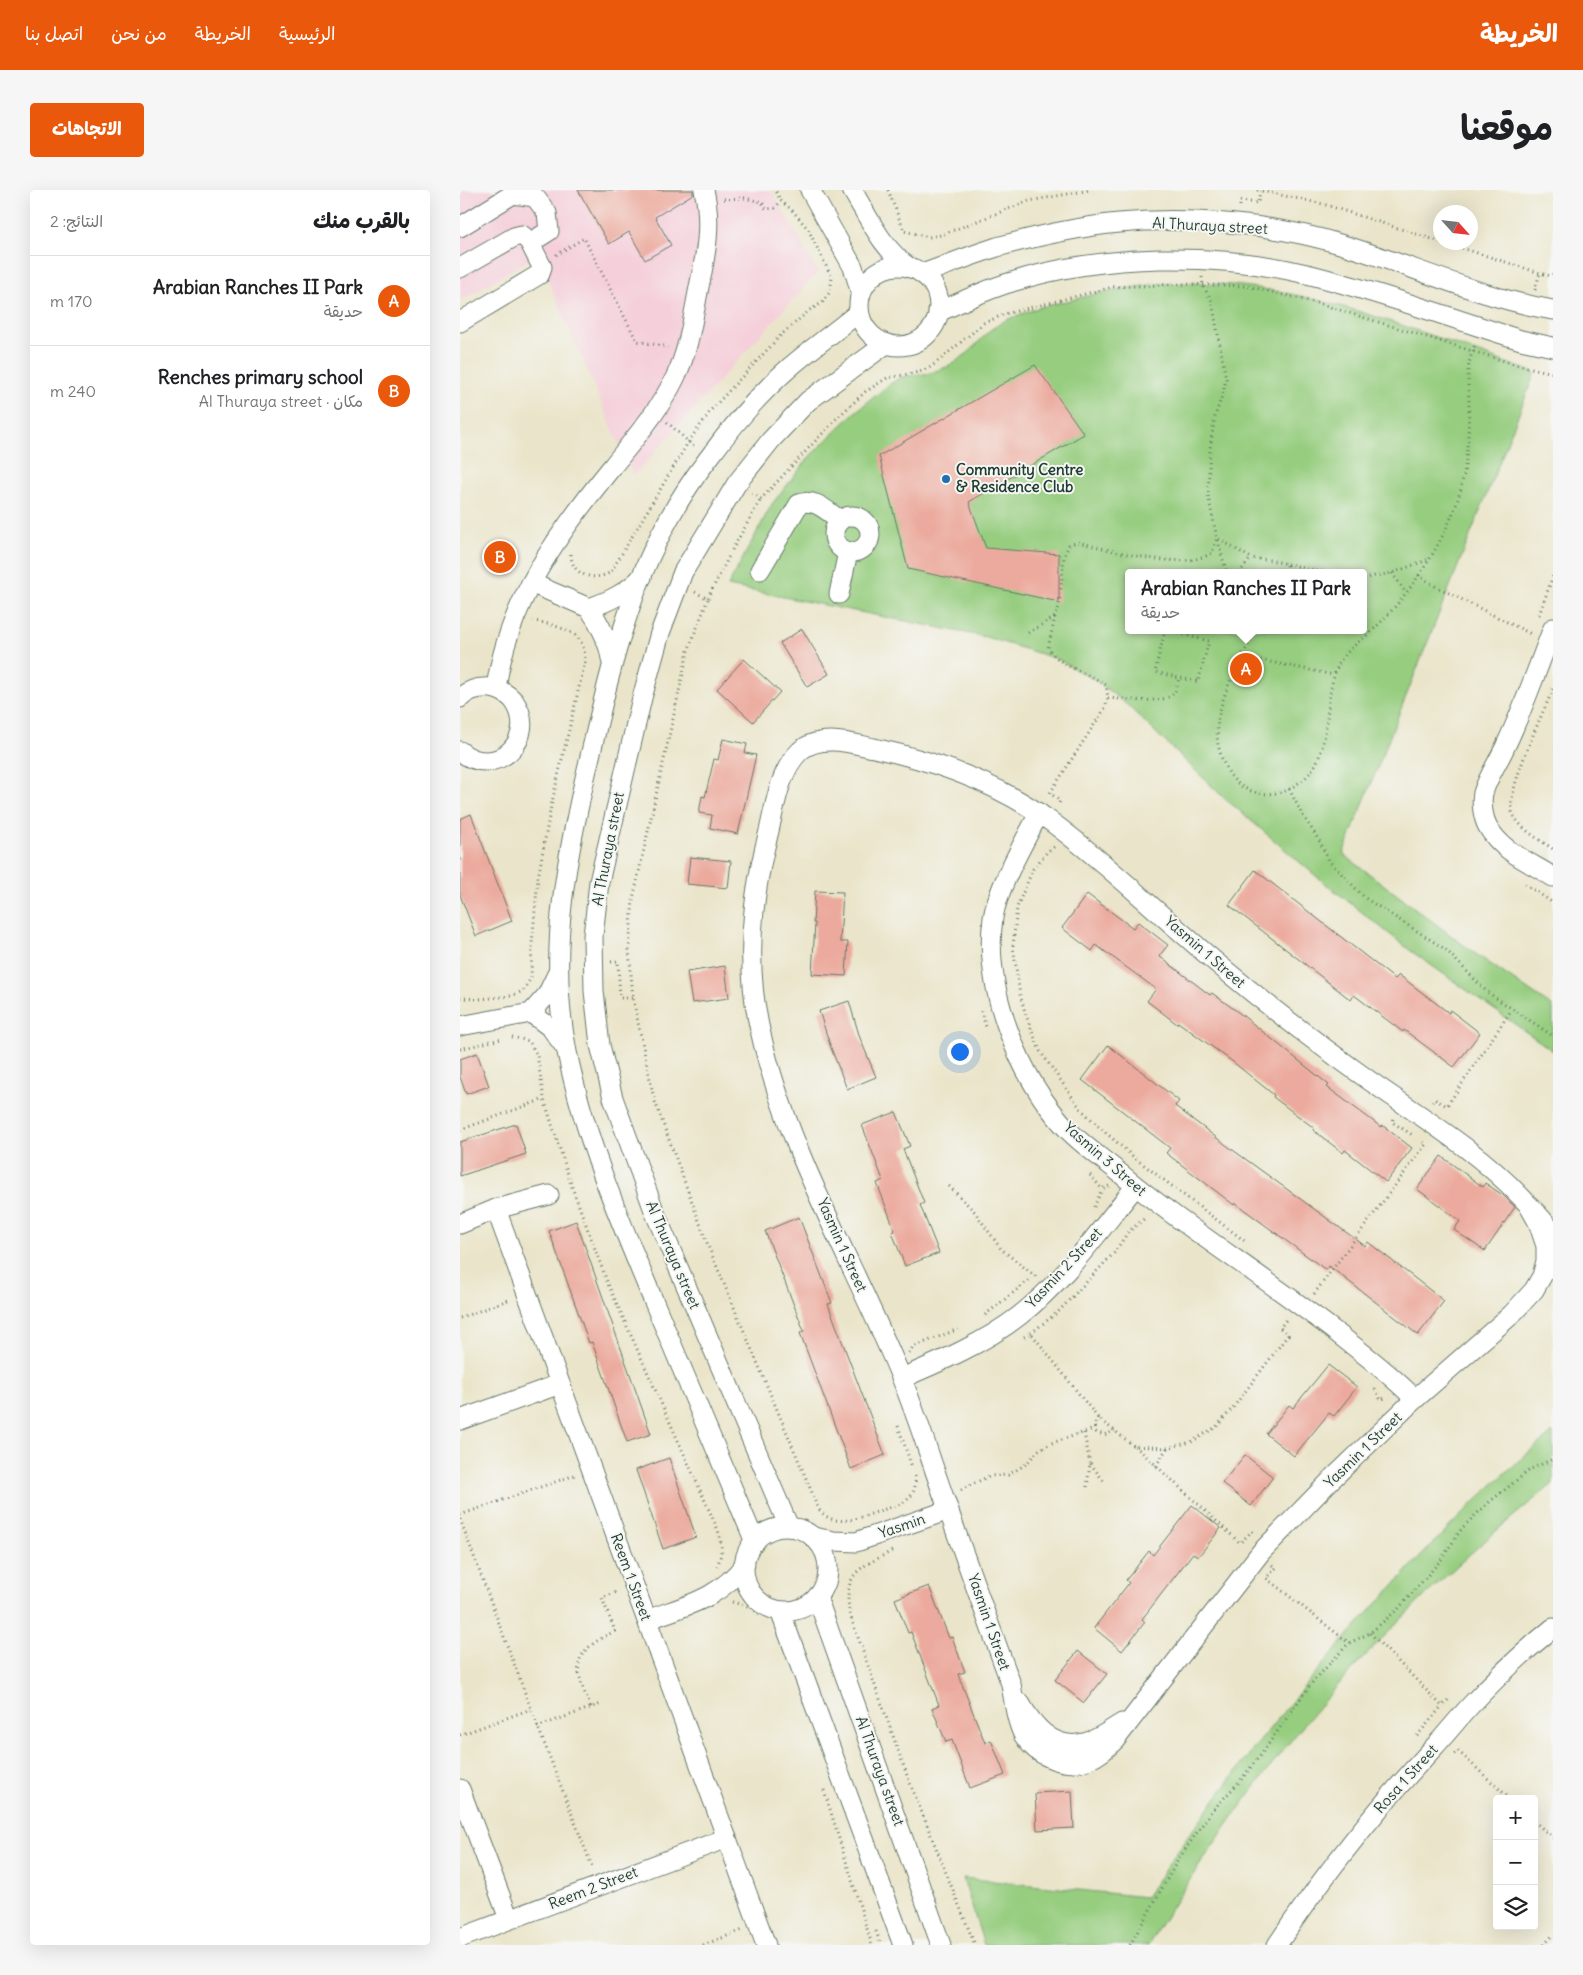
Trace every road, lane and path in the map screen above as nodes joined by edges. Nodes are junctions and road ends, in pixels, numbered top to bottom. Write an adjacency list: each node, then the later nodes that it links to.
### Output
1 (775, 190): 6 (path)
2 (852, 190): 14 (street)
3 (888, 190): 4 (path)
4 (1090, 190)
5 (1257, 190): 9 (path)
6 (801, 192): 7 (path); 17 (street); 29 (path)
7 (705, 195): 25 (street)
8 (460, 227): 10 (street)
9 (1433, 239)
10 (530, 243): 12 (street); 13 (street)
11 (1467, 250): 15 (path)
12 (541, 264): 21 (street); 25 (path)
13 (460, 268)
14 (916, 271): 17 (street); 18 (street, Al Thuraya street); 20 (street)
15 (1553, 274)
16 (1203, 286): 26 (path); 32 (path); 34 (path)
17 (861, 293): 19 (street)
18 (1552, 309)
19 (859, 312): 23 (street); 30 (street)
20 (938, 312): 22 (street); 23 (street)
21 (460, 322)
22 (1482, 328): 24 (street); 26 (path)
23 (886, 344): 31 (street, Al Thuraya street)
24 (1553, 347)
25 (685, 350): 28 (street)
26 (1472, 351): 27 (path); 40 (path)
27 (1553, 373)
28 (655, 413): 29 (path); 35 (street)
29 (689, 440): 30 (path); 35 (path)
30 (706, 460): 48 (street)
31 (737, 483): 32 (path); 52 (street, Al Thuraya street)
32 (761, 499): 36 (path)
33 (840, 520): 37 (street); 37 (street); 46 (street)
34 (1217, 538): 39 (path); 42 (path); 57 (path)
35 (556, 540): 51 (street)
36 (732, 550)
37 (848, 552): 54 (street)
38 (729, 556): 55 (path)
39 (1251, 558): 41 (path); 43 (path)
40 (1427, 560): 47 (path); 49 (path)
41 (1286, 564): 44 (path); 45 (path)
42 (1226, 569)
43 (1242, 569)
44 (1287, 569)
45 (1310, 569)
46 (760, 570)
47 (1392, 574): 50 (path); 53 (path)
48 (643, 576): 56 (street); 65 (street)
49 (1418, 576): 53 (path); 63 (path)
50 (1367, 578)
51 (531, 584): 56 (street); 58 (street)
52 (679, 584): 55 (path); 77 (street, Al Thuraya street)
53 (1406, 593): 66 (path)
54 (839, 594)
55 (708, 599): 80 (path)
56 (589, 608): 65 (street)
57 (1055, 617): 59 (path); 71 (path)
58 (514, 622): 68 (street); 79 (path)
59 (1028, 633)
60 (1164, 634): 67 (path)
61 (1181, 634): 67 (path)
62 (1251, 634): 64 (path)
63 (1550, 635): 76 (street)
64 (1242, 656): 66 (path); 73 (path)
65 (612, 665): 78 (street)
66 (1334, 674): 73 (path)
67 (1180, 678): 71 (path)
68 (496, 688): 70 (street); 72 (street)
69 (1553, 688): 75 (path)
70 (460, 698)
71 (1108, 698): 74 (path)
72 (460, 751)
73 (1289, 789): 81 (path)
74 (1049, 821): 88 (street, Yasmin 1 Street); 92 (street, Yasmin 3 Street); 99 (path); 108 (street, Yasmin 1 Street)
75 (1553, 849)
76 (1553, 878)
77 (593, 963): 80 (path); 129 (street, Al Thuraya street)
78 (558, 972): 82 (street); 85 (street)
79 (460, 998)
80 (633, 998): 111 (path)
81 (1512, 1010): 84 (path); 89 (path)
82 (531, 1013): 83 (street); 85 (street)
83 (460, 1026)
84 (1553, 1036)
85 (566, 1048): 131 (street)
86 (460, 1049): 87 (path)
87 (544, 1099): 90 (path); 136 (path)
88 (1403, 1104): 89 (street, Yasmin 1 Street); 102 (path)
89 (1421, 1117): 94 (street, Yasmin 1 Street)
90 (460, 1130)
91 (949, 1186): 107 (path)
92 (1135, 1187): 102 (street, Yasmin 3 Street); 105 (street, Yasmin 2 Street)
93 (548, 1195): 95 (street)
94 (1529, 1206): 98 (street, Yasmin 1 Street); 103 (street, Yasmin 1 Street)
95 (496, 1210): 97 (street); 101 (street, Reem 1 Street)
96 (1144, 1219): 106 (path)
97 (460, 1224)
98 (1553, 1234)
99 (1250, 1245)
100 (1553, 1278): 103 (street, Yasmin 1 Street)
101 (527, 1294): 104 (path); 109 (street, Reem 1 Street)
102 (1305, 1301): 110 (street, Yasmin 3 Street); 118 (path)
103 (1511, 1315): 110 (street, Yasmin 1 Street)
104 (460, 1318)
105 (1009, 1323): 106 (path); 107 (street, Yasmin 2 Street)
106 (1031, 1333): 112 (path)
107 (985, 1339): 108 (street, Yasmin 2 Street)
108 (902, 1378): 111 (street, Yasmin 1 Street)
109 (560, 1384): 113 (street); 122 (street, Reem 1 Street)
110 (1414, 1399): 133 (street, Yasmin 1 Street)
111 (915, 1415): 126 (street, Yasmin 1 Street)
112 (1098, 1418): 114 (path); 115 (path)
113 (460, 1420)
114 (1094, 1429): 115 (path); 116 (path)
115 (1115, 1431): 117 (path)
116 (1084, 1433): 120 (path); 125 (path)
117 (1134, 1446): 118 (path); 121 (path)
118 (1167, 1448): 121 (path)
119 (1553, 1459): 144 (path)
120 (1090, 1464): 123 (path); 124 (path)
121 (1156, 1466): 133 (path)
122 (591, 1470): 127 (path); 138 (street, Reem 1 Street)
123 (1105, 1483)
124 (1086, 1487)
125 (964, 1499)
126 (949, 1510): 132 (street, Yasmin); 133 (street, Yasmin 1 Street)
127 (460, 1515)
128 (460, 1519): 149 (path)
129 (789, 1528): 130 (street); 131 (street)
130 (813, 1537): 132 (street, Yasmin); 137 (street)
131 (755, 1542): 135 (street)
132 (856, 1542): 137 (street, Yasmin)
133 (1265, 1548): 145 (path)
134 (896, 1549): 169 (path)
135 (745, 1564): 139 (street); 141 (street)
136 (715, 1571)
137 (827, 1576): 140 (street)
138 (634, 1585): 142 (street, Reem 1 Street); 148 (path)
139 (711, 1596): 141 (street); 141 (path); 142 (street)
140 (817, 1597): 141 (street); 168 (street, Al Thuraya street)
141 (769, 1611): 167 (street)
142 (646, 1620): 157 (street, Reem 1 Street)
143 (1553, 1628): 147 (street, Rosa 1 Street)
144 (1370, 1634): 145 (path); 147 (path)
145 (1348, 1644): 170 (path)
146 (601, 1704): 148 (path)
147 (1470, 1705): 152 (street, Rosa 1 Street)
148 (591, 1707): 150 (path)
149 (531, 1709): 150 (path); 151 (path)
150 (538, 1726): 159 (path)
151 (460, 1735)
152 (1436, 1745): 155 (path); 171 (street, Rosa 1 Street)
153 (823, 1786): 166 (path)
154 (460, 1789): 160 (street)
155 (1506, 1795)
156 (1538, 1825): 158 (path)
157 (726, 1838): 159 (street, Reem 2 Street); 161 (street, Reem 1 Street)
158 (1553, 1838)
159 (599, 1886): 160 (street, Reem 2 Street)
160 (509, 1919): 163 (street, Reem 2 Street)
161 (758, 1925): 164 (path); 165 (street, Reem 1 Street)
162 (1553, 1935): 172 (path)
163 (460, 1938)
164 (703, 1945)
165 (766, 1945)
166 (872, 1945)
167 (903, 1945)
168 (941, 1945)
169 (975, 1945)
170 (1130, 1945)
171 (1277, 1945)
172 (1544, 1945)

